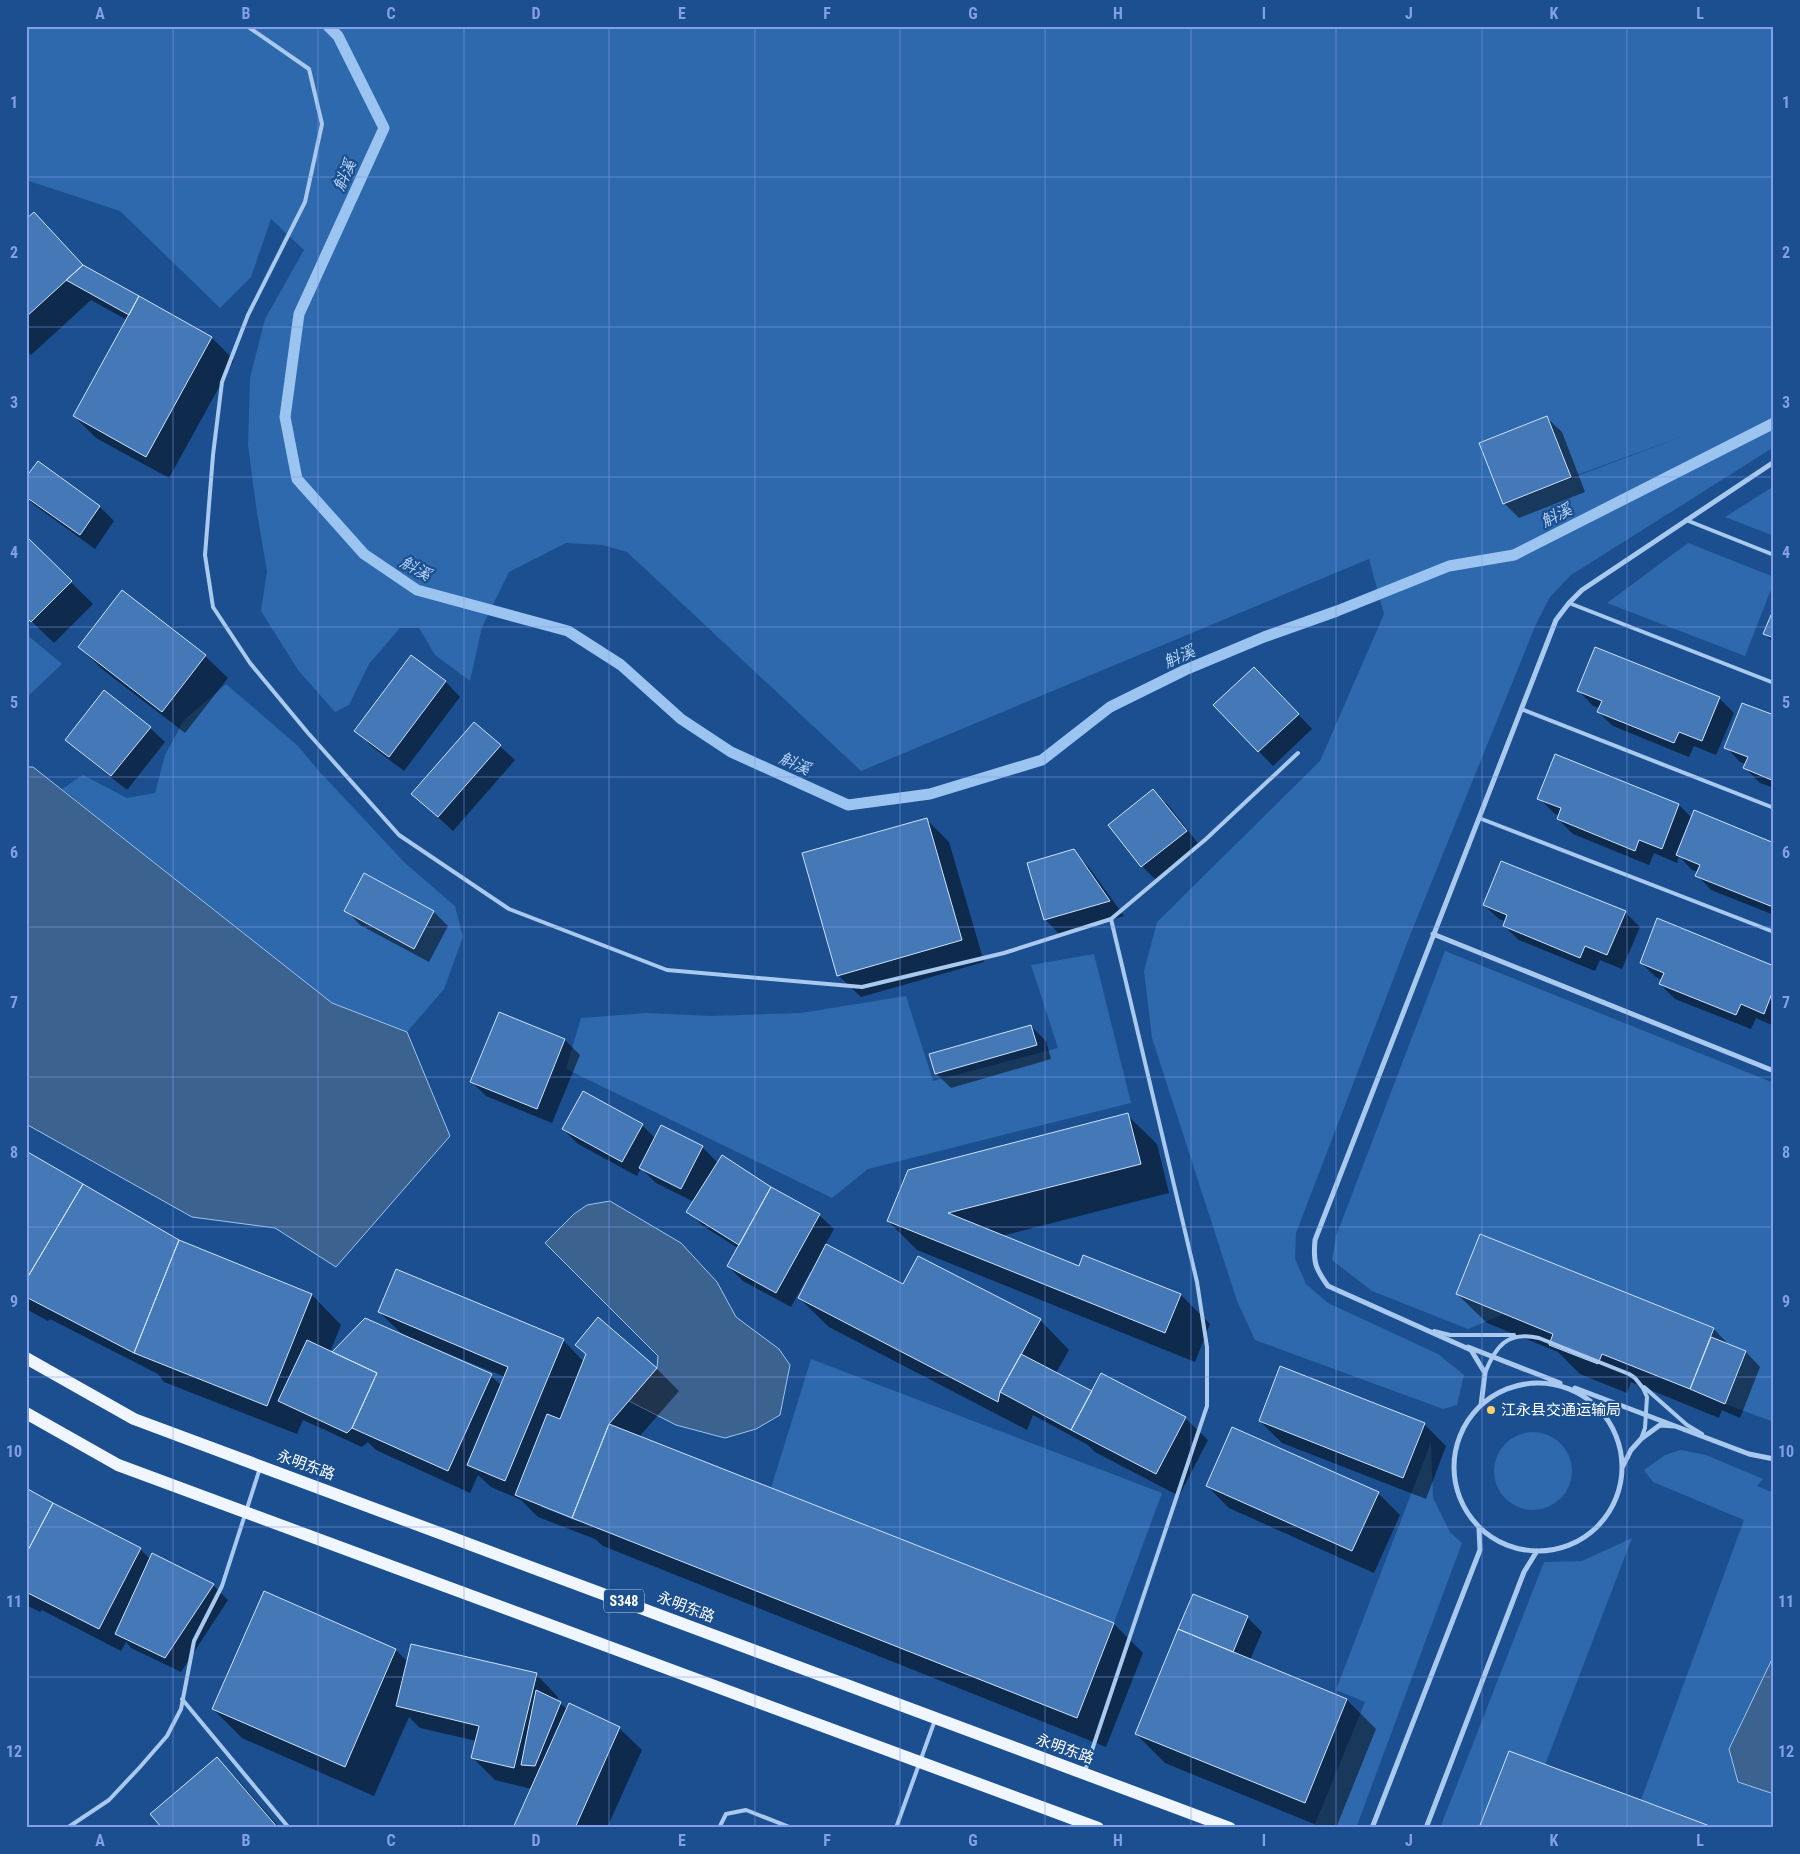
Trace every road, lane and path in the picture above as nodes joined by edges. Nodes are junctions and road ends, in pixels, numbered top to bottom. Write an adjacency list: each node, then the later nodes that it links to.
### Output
1 (247, 26): 11 (lane)
2 (1774, 462): 3 (street)
3 (1686, 520): 4 (lane); 5 (street)
4 (1774, 554)
5 (1569, 603): 6 (lane); 7 (street)
6 (1774, 683)
7 (1521, 709): 9 (lane); 10 (street)
8 (1298, 753): 11 (lane)
9 (1774, 808)
10 (1479, 818): 12 (lane); 13 (street)
11 (1111, 919): 38 (lane)
12 (1774, 932)
13 (1433, 934): 14 (street); 15 (street)
14 (1774, 1071)
15 (1425, 1329): 16 (lane); 17 (street)
16 (1516, 1335): 18 (lane); 21 (lane)
17 (1444, 1337): 18 (street); 20 (street)
18 (1493, 1356): 20 (lane); 22 (street)
19 (26, 1358): 30 (main road, 永明东路 / S348)
20 (1485, 1373): 23 (street)
21 (1635, 1378): 25 (lane); 28 (lane)
22 (1571, 1387): 23 (street); 25 (street); 31 (street)
23 (1481, 1405): 33 (street)
24 (26, 1414): 32 (main road)
25 (1646, 1415): 26 (street); 27 (lane)
26 (1675, 1426): 27 (street); 28 (street)
27 (1641, 1439): 31 (street)
28 (1710, 1440): 29 (street)
29 (1774, 1459)
30 (261, 1466): 32 (lane); 36 (main road, 永明东路 / S348)
31 (1622, 1469): 34 (street)
32 (245, 1512): 35 (lane); 37 (main road)
33 (1479, 1528): 34 (street); 46 (street)
34 (1537, 1551): 47 (street)
35 (182, 1699): 39 (lane); 40 (lane)
36 (936, 1718): 37 (lane); 38 (main road, 永明东路 / S348)
37 (920, 1762): 43 (lane); 44 (main road)
38 (1084, 1773): 45 (main road, 永明东路 / S348)
39 (67, 1828)
40 (288, 1828)
41 (719, 1828): 42 (lane)
42 (792, 1828)
43 (896, 1828)
44 (1098, 1828)
45 (1230, 1828)
46 (1372, 1828)
47 (1426, 1828)

